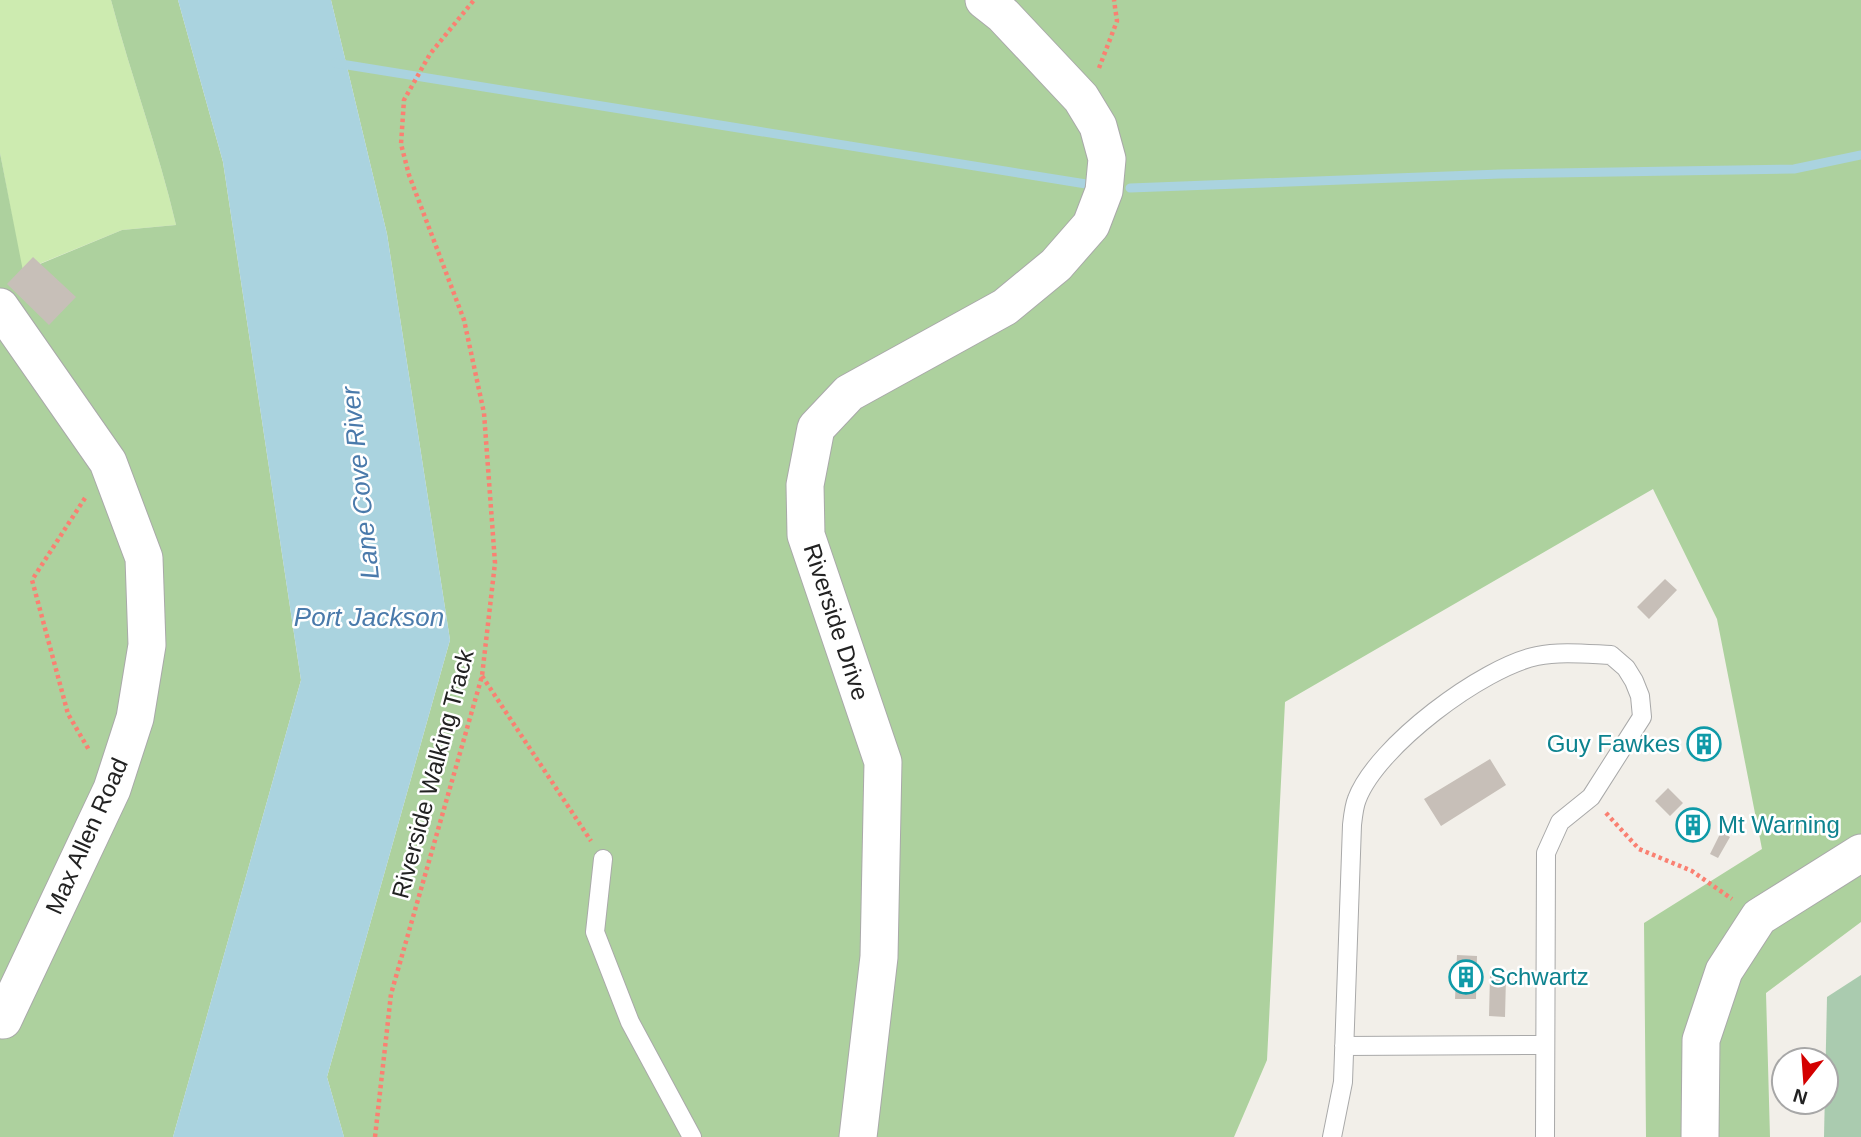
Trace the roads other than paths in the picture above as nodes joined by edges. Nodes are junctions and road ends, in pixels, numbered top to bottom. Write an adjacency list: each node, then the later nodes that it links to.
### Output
1 (984, 0): 9 (street, Riverside Drive)
2 (0, 307): 5 (street, Max Allen Road)
3 (1861, 853): 12 (street)
4 (603, 859): 8 (lane)
5 (3, 1020)
6 (1544, 1045): 7 (lane); 7 (lane); 11 (lane)
7 (1344, 1046): 10 (lane)
8 (692, 1137)
9 (858, 1137)
10 (1332, 1137)
11 (1545, 1137)
12 (1700, 1137)

